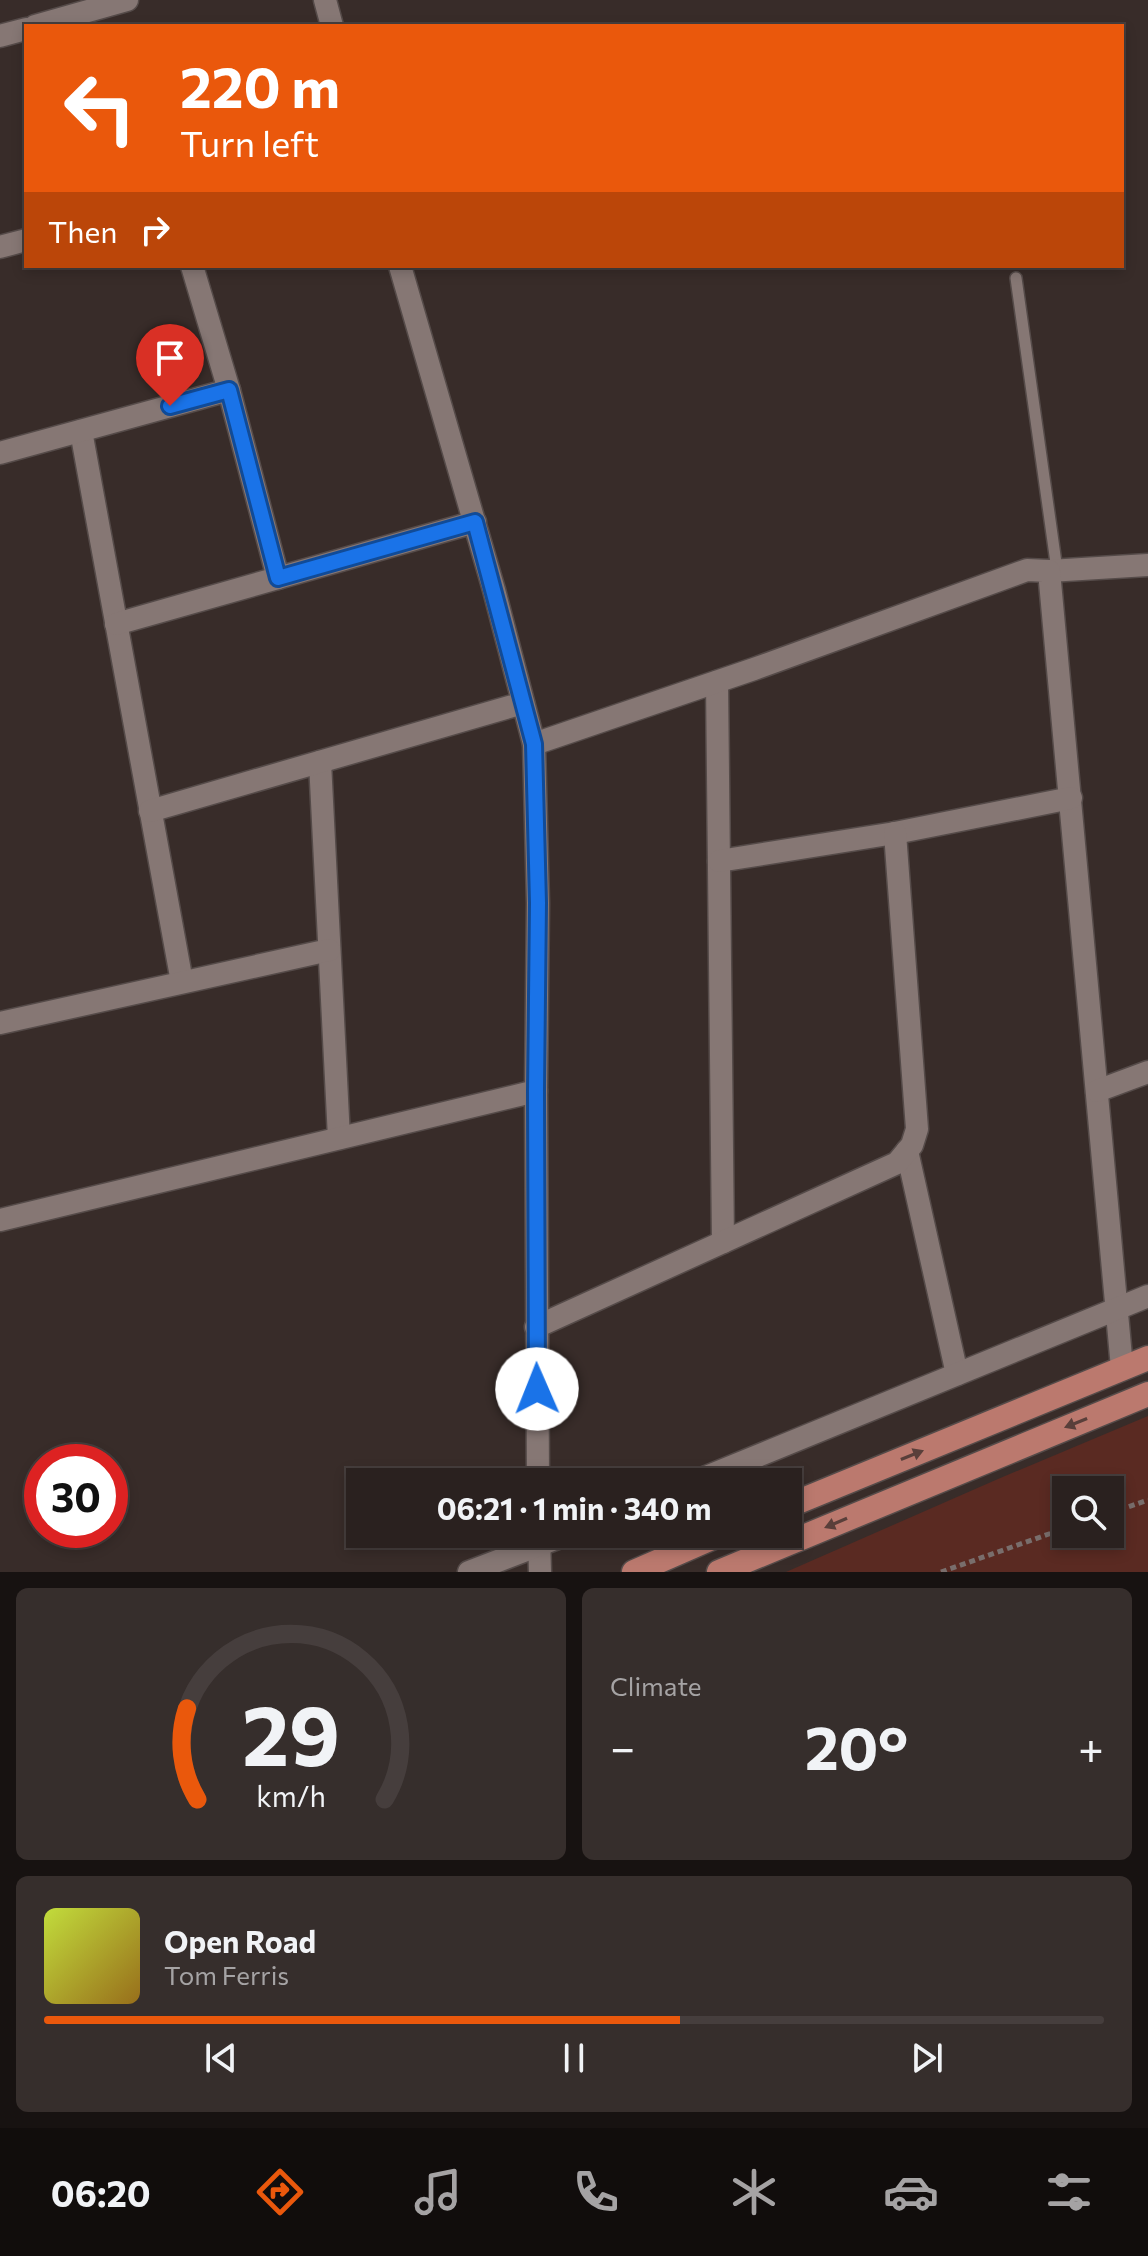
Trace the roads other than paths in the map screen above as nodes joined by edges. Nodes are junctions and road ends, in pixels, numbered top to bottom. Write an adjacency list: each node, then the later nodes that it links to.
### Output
1 (325, 0): 4 (street)
2 (117, 1): 3 (street)
3 (42, 24)
4 (331, 24)
5 (24, 30): 6 (street)
6 (0, 36)
7 (24, 241): 8 (street)
8 (0, 247)
9 (193, 268): 12 (street)
10 (401, 268): 15 (street)
11 (1016, 278): 17 (lane)
12 (229, 390): 13 (street); 18 (street)
13 (81, 431): 14 (street); 19 (street)
14 (0, 453)
15 (475, 522): 18 (street); 21 (street)
16 (1148, 565): 17 (street)
17 (1053, 570): 20 (street); 24 (street)
18 (278, 578): 19 (street)
19 (116, 624): 25 (street)
20 (717, 682): 22 (street); 27 (street)
21 (523, 703): 22 (street); 23 (street)
22 (534, 744): 32 (street)
23 (320, 762): 25 (street); 28 (street)
24 (1071, 798): 26 (street); 33 (street)
25 (150, 811): 29 (street)
26 (895, 833): 27 (street); 35 (street)
27 (719, 861): 37 (street)
28 (329, 950): 29 (street); 34 (street)
29 (182, 982): 30 (street)
30 (0, 1023)
31 (1148, 1072): 33 (street)
32 (536, 1091): 34 (street); 40 (street)
33 (1097, 1091): 39 (street)
34 (339, 1138): 36 (street)
35 (907, 1151): 37 (street); 43 (street)
36 (0, 1220)
37 (723, 1242): 40 (street)
38 (1148, 1296): 39 (street)
39 (1116, 1308): 42 (street); 43 (street)
40 (536, 1327): 45 (street)
41 (1148, 1358): 42 (main road)
42 (1122, 1368): 47 (main road, one-way to 42)
43 (957, 1374): 46 (street)
44 (1148, 1394): 54 (main road, one-way to 54)
45 (538, 1468)
46 (728, 1468)
47 (802, 1500)
48 (522, 1548): 51 (street)
49 (539, 1548): 52 (street)
50 (689, 1548): 53 (main road)
51 (469, 1572)
52 (540, 1572)
53 (634, 1572)
54 (719, 1572)

